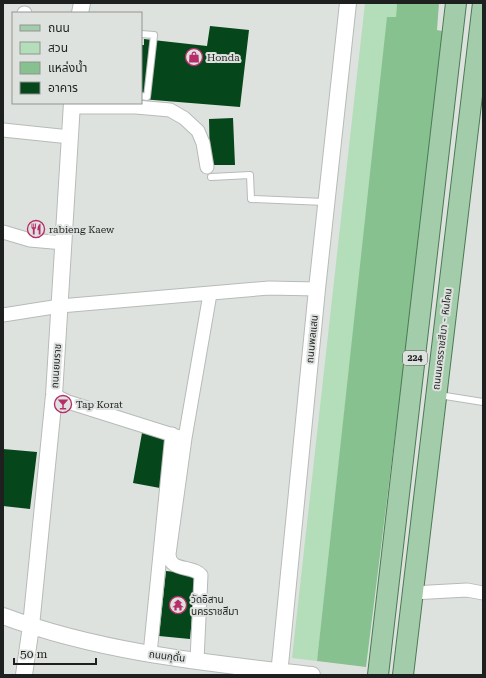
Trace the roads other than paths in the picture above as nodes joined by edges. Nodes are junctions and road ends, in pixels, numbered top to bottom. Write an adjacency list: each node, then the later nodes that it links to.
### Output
1 (348, 3): 14 (street, ถนนพลแสน)
2 (483, 3): 4 (main road, ถนนนครราชสีมา - หินโคน / 224)
3 (456, 10): 4 (main road); 6 (main road, 224)
4 (482, 25): 7 (main road, ถนนนครราชสีมา - หินโคน / 224)
5 (142, 34): 9 (lane)
6 (452, 41): 7 (main road); 35 (main road, 224)
7 (481, 48): 8 (main road, ถนนนครราชสีมา - หินโคน / 224)
8 (479, 74): 22 (main road, ถนนนครราชสีมา - หินโคน / 224)
9 (142, 96)
10 (72, 105): 12 (street, ถนนยมราช); 13 (street)
11 (3, 130): 12 (street)
12 (70, 137): 16 (street, ถนนยมราช)
13 (209, 172): 14 (lane)
14 (327, 202): 17 (street, ถนนพลแสน)
15 (3, 232): 16 (street)
16 (64, 243): 19 (street, ถนนยมราช)
17 (317, 289): 18 (street); 32 (street, ถนนพลแสน)
18 (210, 294): 19 (street); 25 (street)
19 (60, 306): 20 (street); 21 (street, ถนนยมราช)
20 (3, 314)
21 (54, 395): 24 (street); 29 (street, ถนนยมราช)
22 (435, 395): 23 (lane); 26 (main road, ถนนนครราชสีมา - หินโคน / 224)
23 (483, 402)
24 (172, 434): 25 (street); 30 (street)
25 (185, 438): 31 (street)
26 (412, 593): 27 (street); 36 (main road, ถนนนครราชสีมา - หินโคน / 224)
27 (483, 593)
28 (3, 616): 29 (street, ถนนกุดั่น)
29 (31, 626): 30 (street, ถนนกุดั่น); 33 (street, ถนนยมราช)
30 (150, 654): 31 (street, ถนนกุดั่น)
31 (197, 660): 32 (street, ถนนกุดั่น)
32 (279, 673): 34 (street, ถนนกุดั่น)
33 (24, 675)
34 (312, 675)
35 (378, 675)
36 (402, 675)

